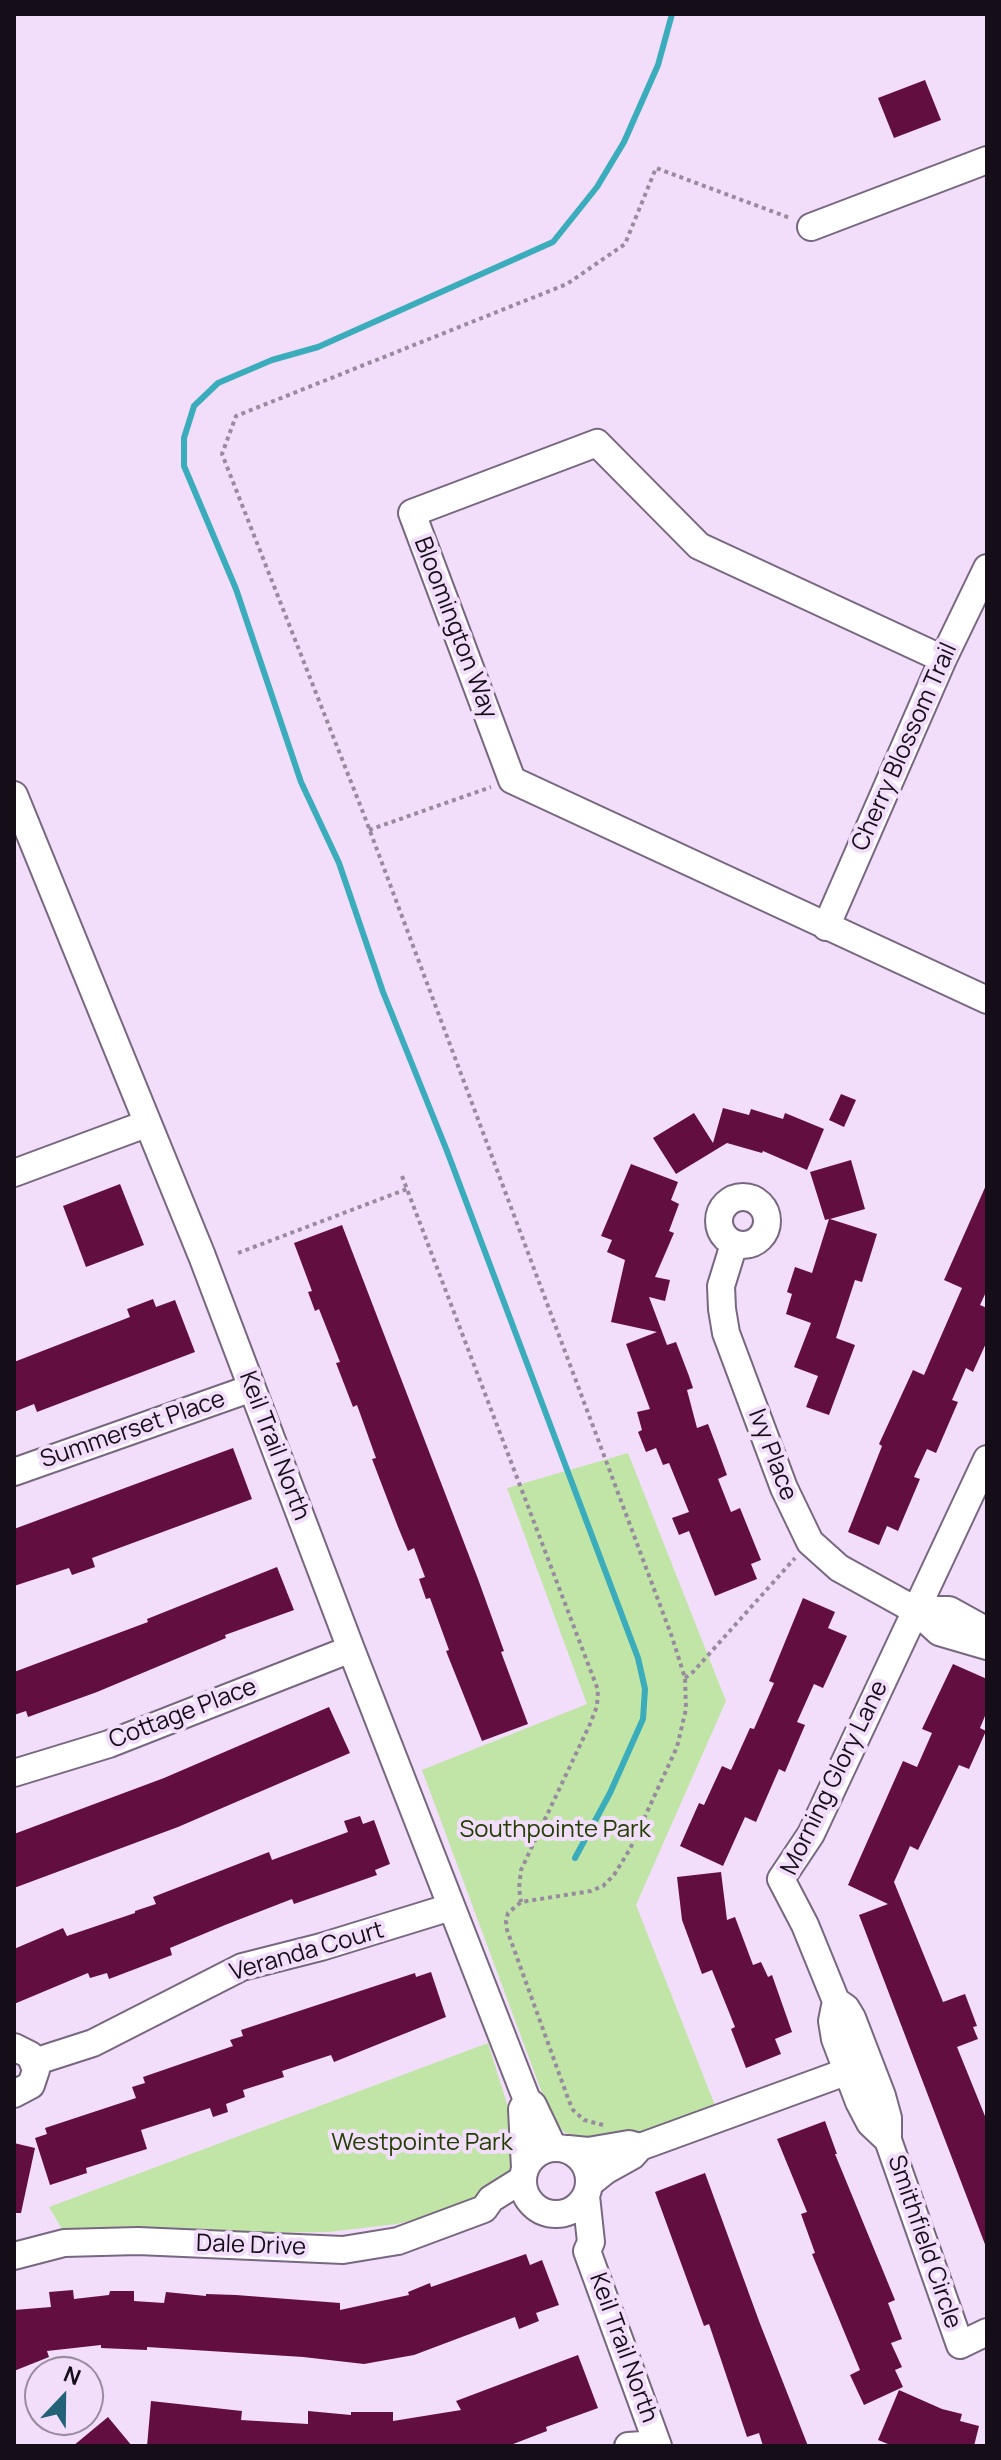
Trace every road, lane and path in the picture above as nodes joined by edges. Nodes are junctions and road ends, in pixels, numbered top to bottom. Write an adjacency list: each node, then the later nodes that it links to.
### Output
1 (987, 160): 2 (street)
2 (811, 227): 7 (path)
3 (987, 568): 4 (street, Cherry Blossom Trail)
4 (943, 659): 5 (street, Bloomington Way); 9 (street, Cherry Blossom Trail)
5 (512, 780): 7 (path); 9 (street)
6 (14, 795): 8 (street, Keil Trail North)
7 (369, 830): 25 (path)
8 (25, 854): 11 (street, Keil Trail North)
9 (826, 927): 10 (street)
10 (987, 1000)
11 (146, 1124): 12 (street); 17 (street, Keil Trail North)
12 (14, 1173)
13 (402, 1176): 14 (path)
14 (407, 1189): 16 (path); 27 (path)
15 (734, 1244): 20 (street, Ivy Place)
16 (238, 1253)
17 (252, 1388): 19 (street, Summerset Place); 24 (street, Keil Trail North)
18 (987, 1459): 21 (street, Morning Glory Lane)
19 (14, 1472)
20 (810, 1542): 21 (street, Ivy Place); 25 (path)
21 (915, 1610): 22 (street); 23 (street); 30 (street, Morning Glory Lane)
22 (987, 1631)
23 (987, 1646)
24 (351, 1649): 26 (street, Cottage Place); 28 (street, Keil Trail North)
25 (685, 1678): 27 (path)
26 (14, 1773)
27 (521, 1902): 33 (path)
28 (451, 1907): 29 (street, Veranda Court); 32 (street, Keil Trail North)
29 (24, 2054): 31 (street, Veranda Court)
30 (859, 2068): 34 (street, Morning Glory Lane); 35 (street)
31 (14, 2094)
32 (527, 2100): 36 (street, Keil Trail North); 37 (street)
33 (609, 2131)
34 (888, 2140): 43 (street, Smithfield Circle)
35 (640, 2147): 36 (street); 38 (street)
36 (561, 2148): 37 (street); 38 (street)
37 (524, 2173): 39 (street, Dale Drive); 40 (street)
38 (588, 2190): 40 (street); 41 (street)
39 (484, 2209): 40 (street, Dale Drive); 42 (street, Dale Drive)
40 (549, 2211): 41 (street)
41 (587, 2251): 44 (street, Keil Trail North)
42 (14, 2256)
43 (987, 2332)
44 (657, 2445): 45 (street)
45 (628, 2446)

